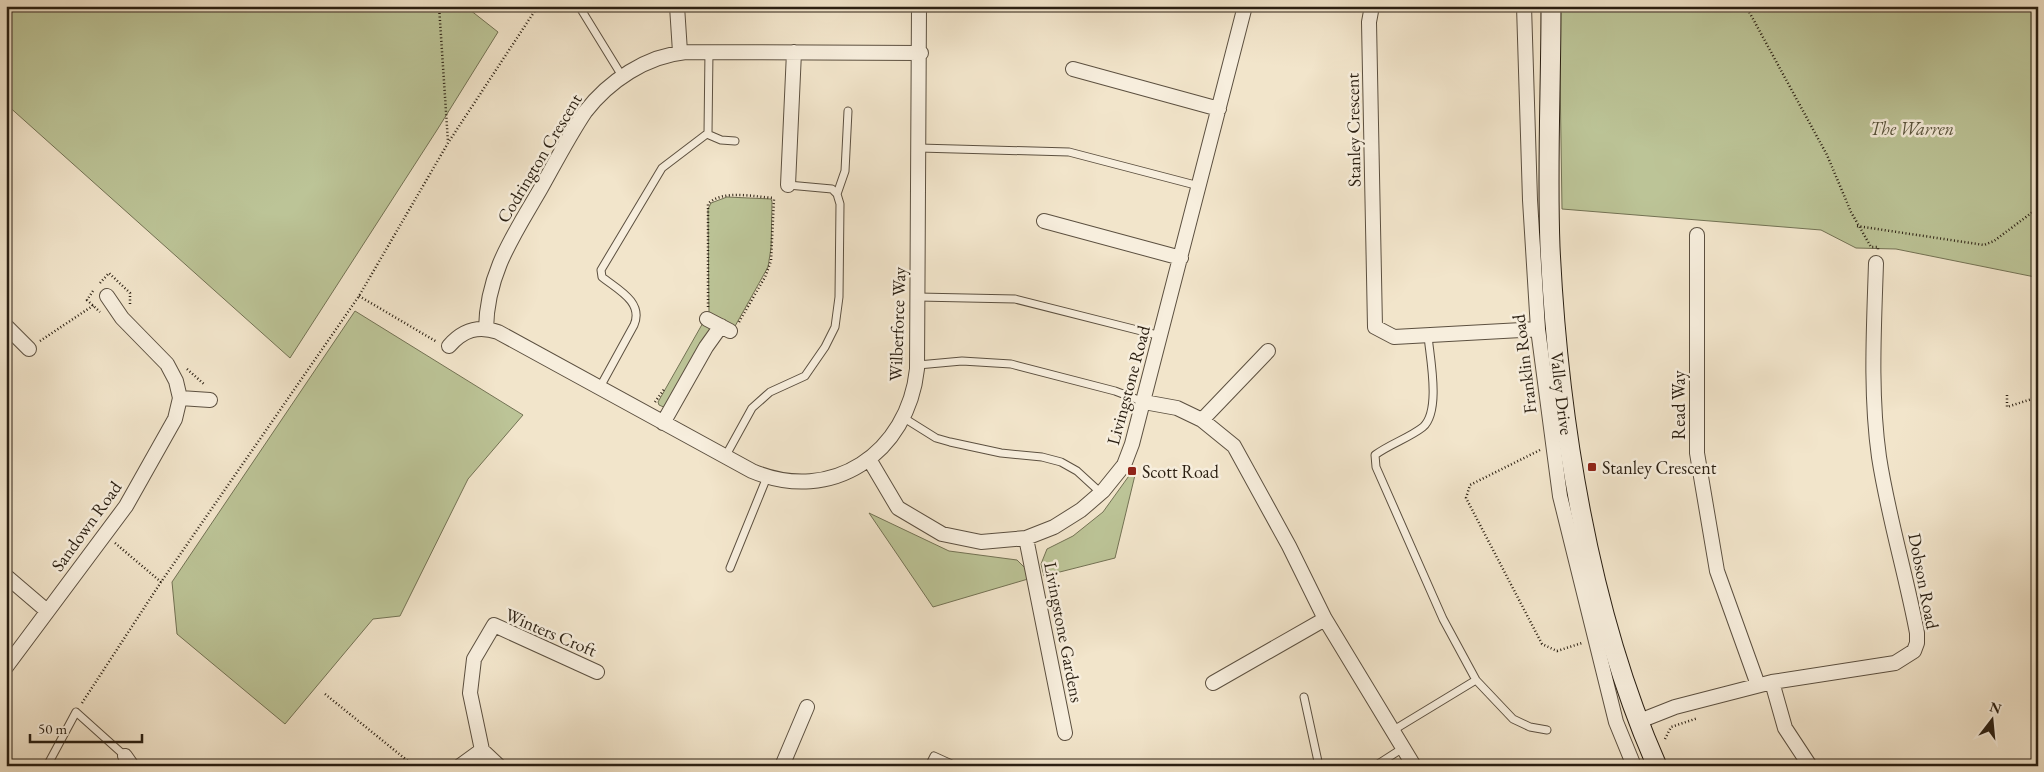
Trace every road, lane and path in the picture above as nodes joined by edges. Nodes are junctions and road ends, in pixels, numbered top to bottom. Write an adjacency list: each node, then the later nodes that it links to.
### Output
1 (439, 6): 21 (path)
2 (538, 6): 21 (path)
3 (579, 6): 16 (lane)
4 (677, 6): 12 (street)
5 (920, 6): 14 (street, Wilberforce Way)
6 (1245, 6): 17 (street, Livingstone Road)
7 (1372, 6): 44 (street, Stanley Crescent)
8 (1524, 6): 42 (street, Franklin Road)
9 (1551, 6): 83 (street, Valley Drive)
10 (1746, 6): 28 (path)
11 (709, 50): 12 (street, Codrington Crescent); 13 (street, Codrington Crescent); 19 (lane)
12 (680, 52): 16 (street, Codrington Crescent)
13 (794, 52): 14 (street, Codrington Crescent); 23 (street)
14 (920, 53): 22 (street, Wilberforce Way)
15 (1073, 69): 17 (street)
16 (622, 76): 41 (street, Codrington Crescent)
17 (1219, 108): 24 (street, Livingstone Road)
18 (848, 111): 25 (lane)
19 (707, 134): 20 (lane); 50 (lane)
20 (735, 141)
21 (448, 144): 33 (path)
22 (919, 148): 24 (lane); 34 (street, Wilberforce Way)
23 (788, 185): 25 (lane)
24 (1200, 186): 30 (street, Livingstone Road)
25 (837, 194): 60 (lane)
26 (2038, 208): 28 (path)
27 (1044, 221): 30 (street)
28 (1857, 226): 31 (path)
29 (1696, 235): 76 (street, Read Way)
30 (1181, 258): 43 (street, Livingstone Road)
31 (1876, 263): 76 (street, Dobson Road)
32 (107, 296): 35 (path); 52 (street)
33 (359, 296): 45 (path); 68 (path)
34 (918, 297): 43 (lane); 48 (street, Wilberforce Way)
35 (93, 306): 36 (path); 38 (path); 46 (path)
36 (130, 310)
37 (708, 315): 40 (street); 40 (path)
38 (106, 319)
39 (6, 326): 46 (street)
40 (729, 328): 58 (street)
41 (486, 329): 45 (street); 50 (street, Wilberforce Way)
42 (1538, 329): 44 (street, Stanley Crescent); 59 (street, Franklin Road)
43 (1161, 336): 55 (street, Livingstone Road)
44 (1428, 336): 74 (lane)
45 (449, 346)
46 (29, 349)
47 (1268, 351): 57 (street)
48 (918, 365): 55 (lane); 56 (street, Wilberforce Way)
49 (186, 368): 54 (path)
50 (600, 388): 58 (street, Wilberforce Way)
51 (2007, 395): 53 (path)
52 (180, 398): 54 (street); 69 (street, Sandown Road)
53 (2038, 398)
54 (210, 400)
55 (1144, 402): 57 (street); 63 (street, Livingstone Road)
56 (904, 418): 61 (street, Wilberforce Way); 63 (lane)
57 (1202, 420): 70 (street)
58 (663, 423): 60 (street, Wilberforce Way)
59 (1553, 444): 71 (street, Franklin Road); 71 (path)
60 (725, 456): 62 (street, Wilberforce Way)
61 (868, 459): 62 (street, Wilberforce Way); 65 (street, Livingstone Road)
62 (767, 477): 66 (lane)
63 (1101, 493): 65 (street, Livingstone Road)
64 (118, 535): 68 (path)
65 (1026, 538): 86 (street, Livingstone Gardens)
66 (730, 568)
67 (6, 576): 69 (street)
68 (161, 582): 81 (path)
69 (47, 611): 73 (street, Sandown Road)
70 (1325, 619): 75 (street); 85 (street)
71 (1595, 639): 101 (street, Franklin Road)
72 (597, 672): 89 (street, Winters Croft)
73 (9, 674): 77 (path)
74 (1476, 680): 84 (lane); 85 (lane)
75 (1213, 683)
76 (1765, 684): 83 (street, Dobson Road); 103 (street, Read Way)
77 (6, 687)
78 (325, 694): 92 (path)
79 (1304, 697): 98 (lane)
80 (807, 707): 95 (street)
81 (76, 712): 90 (lane); 91 (lane)
82 (1704, 716): 87 (path)
83 (1638, 722): 102 (street, Valley Drive)
84 (1547, 730)
85 (1392, 731): 88 (street)
86 (1065, 733)
87 (1664, 743)
88 (1403, 748): 99 (lane); 100 (street)
89 (482, 750): 93 (street); 94 (street)
90 (129, 761)
91 (47, 766)
92 (414, 766)
93 (460, 766)
94 (499, 766)
95 (782, 766)
96 (930, 766): 97 (lane)
97 (956, 766)
98 (1319, 766)
99 (1375, 766)
100 (1414, 766)
101 (1634, 766)
102 (1657, 766)
103 (1810, 766)

